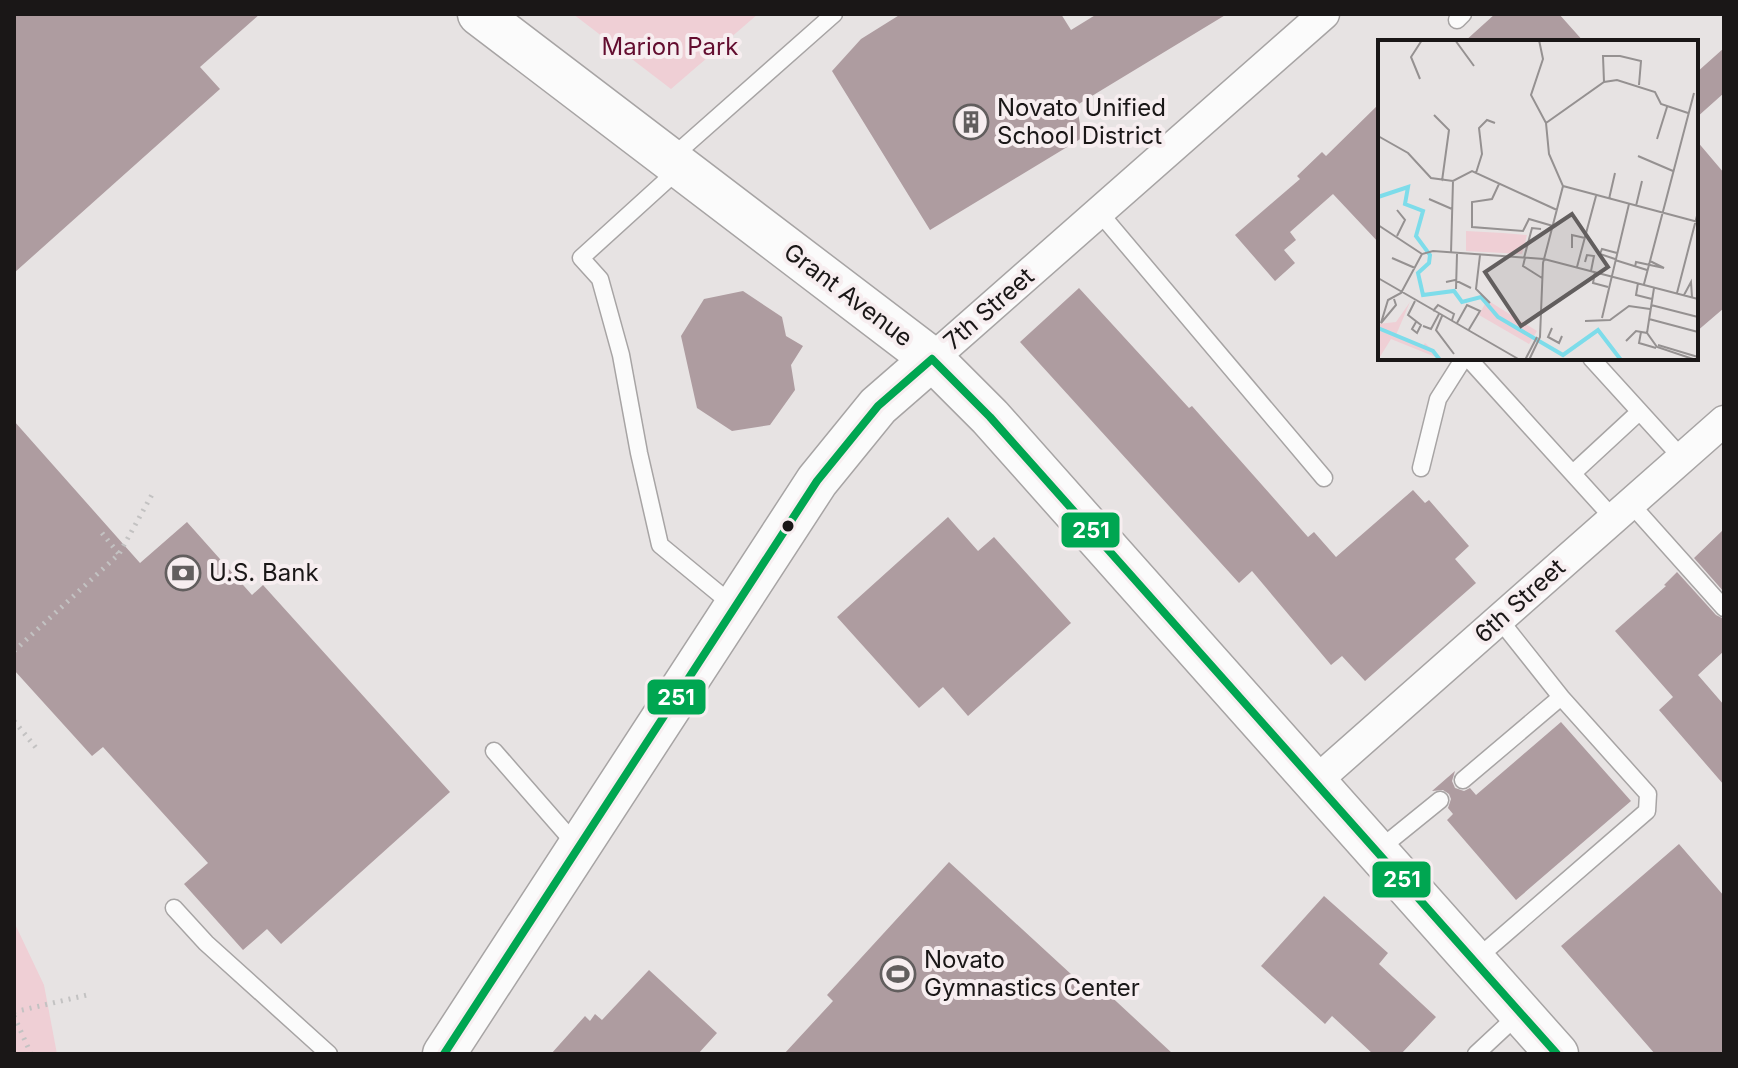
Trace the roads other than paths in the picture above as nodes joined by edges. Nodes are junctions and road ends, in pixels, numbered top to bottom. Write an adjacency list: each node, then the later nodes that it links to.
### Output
1 (479, 14): 4 (street, Grant Avenue)
2 (834, 14): 4 (lane)
3 (1324, 14): 5 (street, 7th Street)
4 (676, 163): 6 (street, Grant Avenue); 17 (lane)
5 (1099, 212): 6 (street, 7th Street); 15 (lane)
6 (932, 359): 17 (street, 7th Street); 23 (street, Grant Avenue)
7 (1465, 360): 13 (lane)
8 (1468, 360): 14 (lane)
9 (1593, 360): 10 (lane)
10 (1639, 412): 12 (lane); 14 (lane)
11 (1724, 421): 12 (street, 6th Street)
12 (1682, 458): 16 (street, 6th Street)
13 (1421, 468)
14 (1573, 473): 16 (lane)
15 (1324, 478)
16 (1621, 511): 18 (lane); 19 (street, 6th Street)
17 (735, 607): 25 (street, 7th Street)
18 (1724, 608)
19 (1499, 619): 20 (lane); 23 (street, 6th Street)
20 (1561, 697): 22 (lane); 28 (lane)
21 (494, 751): 25 (lane)
22 (1463, 780)
23 (1315, 782): 26 (street, Grant Avenue)
24 (1440, 800): 26 (lane)
25 (578, 847): 31 (street, 7th Street)
26 (1377, 851): 28 (street, Grant Avenue)
27 (174, 908): 30 (lane)
28 (1474, 961): 29 (street, Grant Avenue)
29 (1520, 1013): 32 (lane); 33 (street, Grant Avenue)
30 (329, 1054)
31 (444, 1054)
32 (1476, 1054)
33 (1557, 1054)

